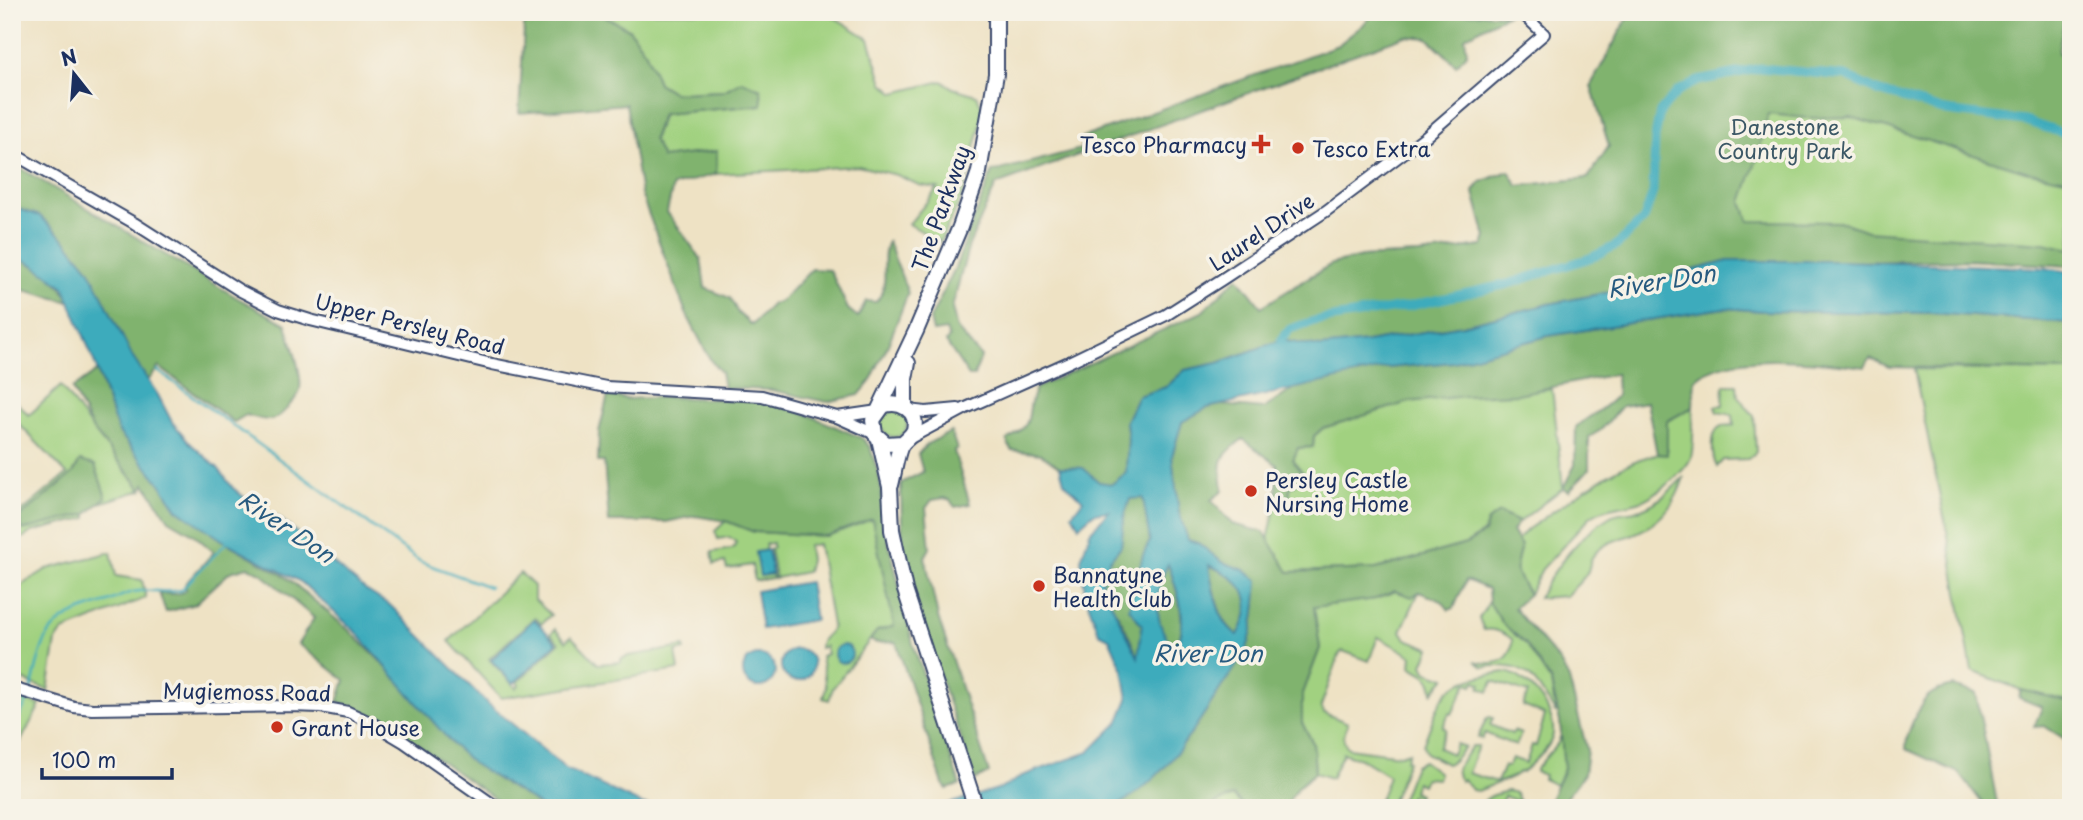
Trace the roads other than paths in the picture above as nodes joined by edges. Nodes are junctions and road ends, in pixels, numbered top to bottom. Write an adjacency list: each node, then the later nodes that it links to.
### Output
1 (996, 12): 4 (main road, The Parkway)
2 (1521, 12): 6 (street, Laurel Drive)
3 (12, 153): 8 (street, Upper Persley Road)
4 (916, 331): 5 (main road); 7 (main road)
5 (907, 408): 6 (street, Laurel Drive); 7 (main road); 10 (main road)
6 (966, 408): 10 (street, Laurel Drive)
7 (878, 410): 8 (street, Upper Persley Road); 9 (main road)
8 (837, 417): 9 (street, Upper Persley Road)
9 (877, 437): 10 (main road); 11 (main road)
10 (905, 441): 11 (main road)
11 (890, 487): 14 (main road)
12 (16, 689): 13 (street, Mugiemoss Road)
13 (498, 808)
14 (976, 808)

